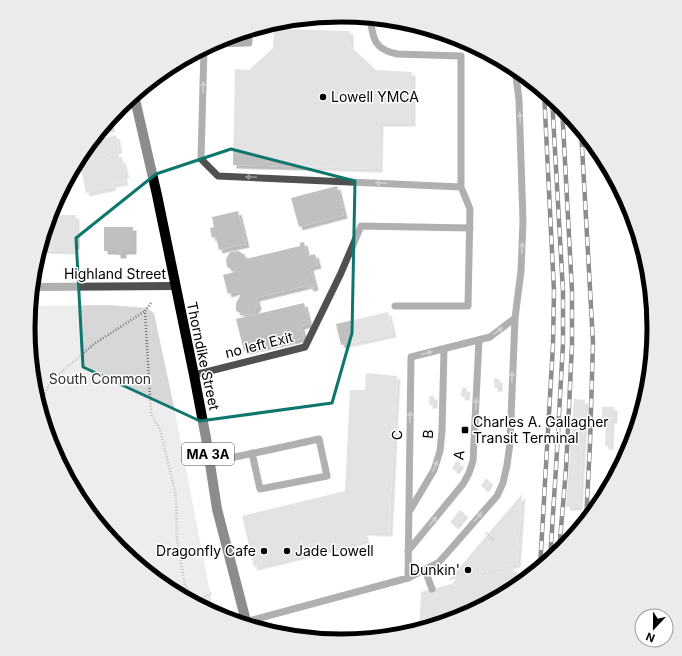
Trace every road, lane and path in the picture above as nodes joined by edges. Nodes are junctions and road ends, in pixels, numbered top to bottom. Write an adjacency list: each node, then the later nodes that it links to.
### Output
1 (371, 24): 7 (lane)
2 (250, 36): 3 (lane)
3 (228, 44)
4 (204, 55): 7 (lane, one-way to 4)
5 (516, 78): 14 (lane, one-way to 5)
6 (135, 102): 9 (main road, Thorndike Street / MA 3A)
7 (461, 187): 8 (lane)
8 (470, 228): 12 (lane); 17 (lane, no left Exit)
9 (175, 286): 10 (street, Highland Street); 17 (main road, Thorndike Street / MA 3A)
10 (38, 287)
11 (151, 303): 13 (path)
12 (395, 306)
13 (145, 310): 18 (path); 29 (path)
14 (515, 318): 15 (lane, one-way to 14); 25 (lane, one-way to 14)
15 (479, 340): 16 (lane); 24 (lane, A, one-way to 15)
16 (444, 350): 21 (lane, B, one-way to 16); 21 (lane, C, one-way to 16)
17 (194, 375): 20 (main road, Thorndike Street / MA 3A)
18 (43, 396)
19 (252, 453): 19 (lane); 20 (lane)
20 (210, 462): 31 (main road, Thorndike Street / MA 3A)
21 (409, 512): 24 (lane, C)
22 (486, 533): 23 (path)
23 (493, 540)
24 (408, 551): 26 (lane, C)
25 (425, 570): 26 (lane); 27 (lane)
26 (408, 578): 32 (lane)
27 (432, 590)
28 (213, 593): 30 (path)
29 (190, 594)
30 (200, 599)
31 (245, 619)
32 (254, 622)

